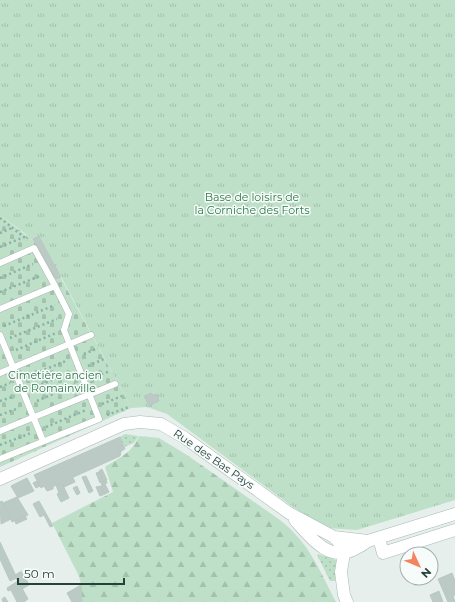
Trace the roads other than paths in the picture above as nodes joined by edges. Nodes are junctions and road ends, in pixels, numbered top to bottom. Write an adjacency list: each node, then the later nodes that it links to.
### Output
1 (0, 263): 2 (lane)
2 (55, 286): 3 (lane); 6 (lane)
3 (0, 309)
4 (0, 335): 7 (lane)
5 (91, 335): 6 (lane)
6 (70, 344): 7 (lane); 10 (lane)
7 (13, 368): 8 (lane); 11 (lane)
8 (0, 373)
9 (115, 384): 10 (lane)
10 (89, 394): 11 (lane); 13 (lane)
11 (33, 417): 12 (lane); 13 (lane)
12 (0, 431)
13 (43, 441): 14 (lane)
14 (0, 459)
15 (0, 479): 16 (street, Rue des Bas Pays)
16 (289, 513): 19 (street, Rue des Bas Pays); 21 (street, Rue des Bas Pays)
17 (455, 514): 20 (street)
18 (455, 530): 20 (street)
19 (334, 537): 20 (street); 21 (street, Rue des Bas Pays)
20 (373, 539): 21 (street)
21 (344, 553): 22 (street)
22 (347, 602)

